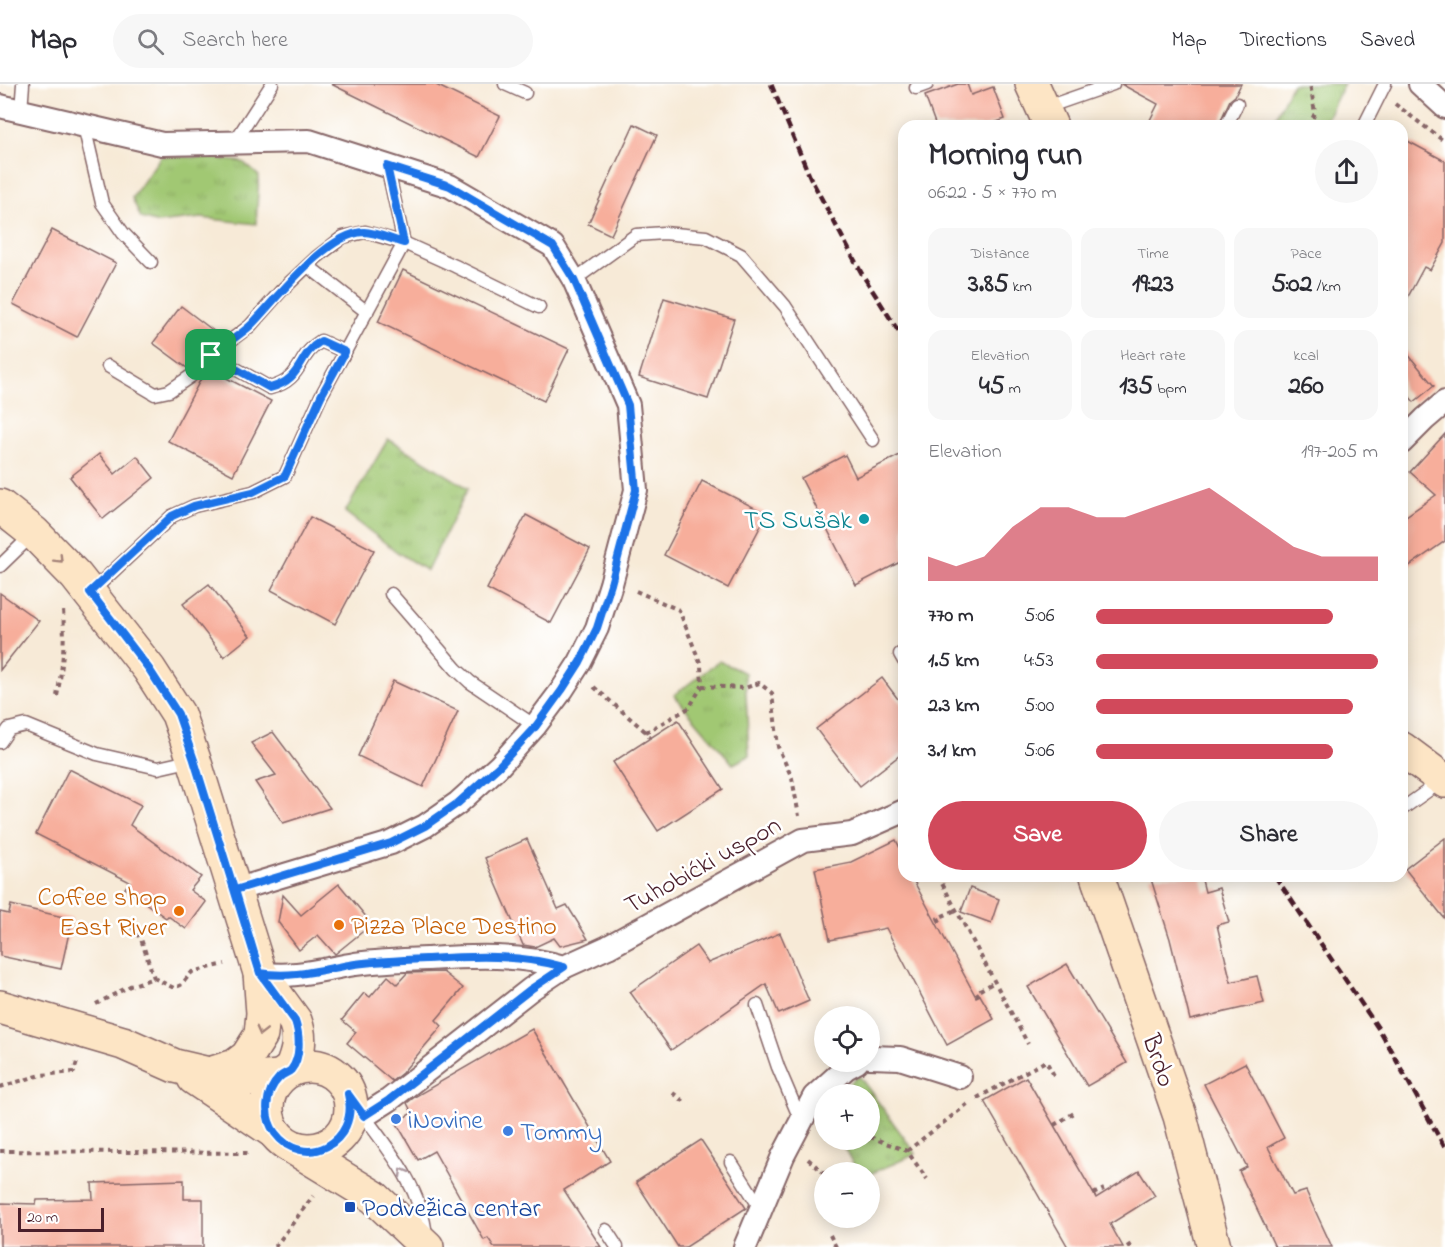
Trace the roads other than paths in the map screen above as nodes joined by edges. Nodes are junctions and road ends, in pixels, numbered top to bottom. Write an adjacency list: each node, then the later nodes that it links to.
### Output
1 (23, 84): 11 (lane)
2 (272, 84): 15 (lane)
3 (505, 84): 7 (lane)
4 (1113, 84): 9 (lane)
5 (1420, 84): 10 (street)
6 (1383, 88): 13 (lane)
7 (525, 93)
8 (1237, 104): 12 (lane)
9 (1042, 106)
10 (1445, 107)
11 (10, 109): 14 (street)
12 (1229, 120)
13 (1367, 120)
14 (84, 126): 15 (street); 18 (lane)
15 (234, 143): 16 (street)
16 (387, 166): 17 (lane); 20 (street)
17 (404, 243): 19 (lane); 21 (lane); 22 (lane)
18 (152, 262)
19 (308, 266): 22 (lane); 24 (lane)
20 (574, 280): 28 (lane); 34 (street)
21 (538, 307)
22 (367, 312): 23 (lane)
23 (345, 352): 24 (lane); 33 (lane)
24 (211, 355): 25 (lane)
25 (108, 366)
26 (1445, 402): 27 (street)
27 (1408, 436)
28 (873, 440)
29 (0, 506): 30 (main road)
30 (34, 533): 31 (lane); 33 (main road, one-way to 33)
31 (0, 566)
32 (391, 594): 34 (lane)
33 (76, 598): 37 (main road)
34 (536, 726): 42 (street)
35 (0, 742): 37 (lane)
36 (1408, 753): 38 (main road)
37 (194, 760): 42 (main road)
38 (1444, 780): 39 (lane)
39 (1408, 805)
40 (898, 814): 44 (street, Tuhobićki uspon)
41 (1100, 882): 63 (main road, Brdo)
42 (235, 890): 43 (main road)
43 (247, 967): 44 (street); 50 (main road); 51 (main road, one-way to 51)
44 (564, 967): 53 (street, Tuhobićki uspon)
45 (757, 1005): 54 (lane)
46 (0, 1007): 48 (main road)
47 (880, 1058): 52 (street)
48 (175, 1066): 51 (main road); 55 (main road)
49 (842, 1072): 54 (street)
50 (285, 1073): 51 (main road); 53 (main road); 55 (main road)
51 (210, 1074)
52 (960, 1077)
53 (353, 1112): 55 (main road); 57 (main road); 60 (lane, one-way to 53)
54 (801, 1121): 58 (street)
55 (274, 1144): 57 (main road)
56 (731, 1162): 58 (lane)
57 (374, 1197): 60 (main road)
58 (761, 1209): 62 (street)
59 (606, 1230): 61 (lane)
60 (427, 1247)
61 (616, 1247)
62 (746, 1247)
63 (1214, 1247)

